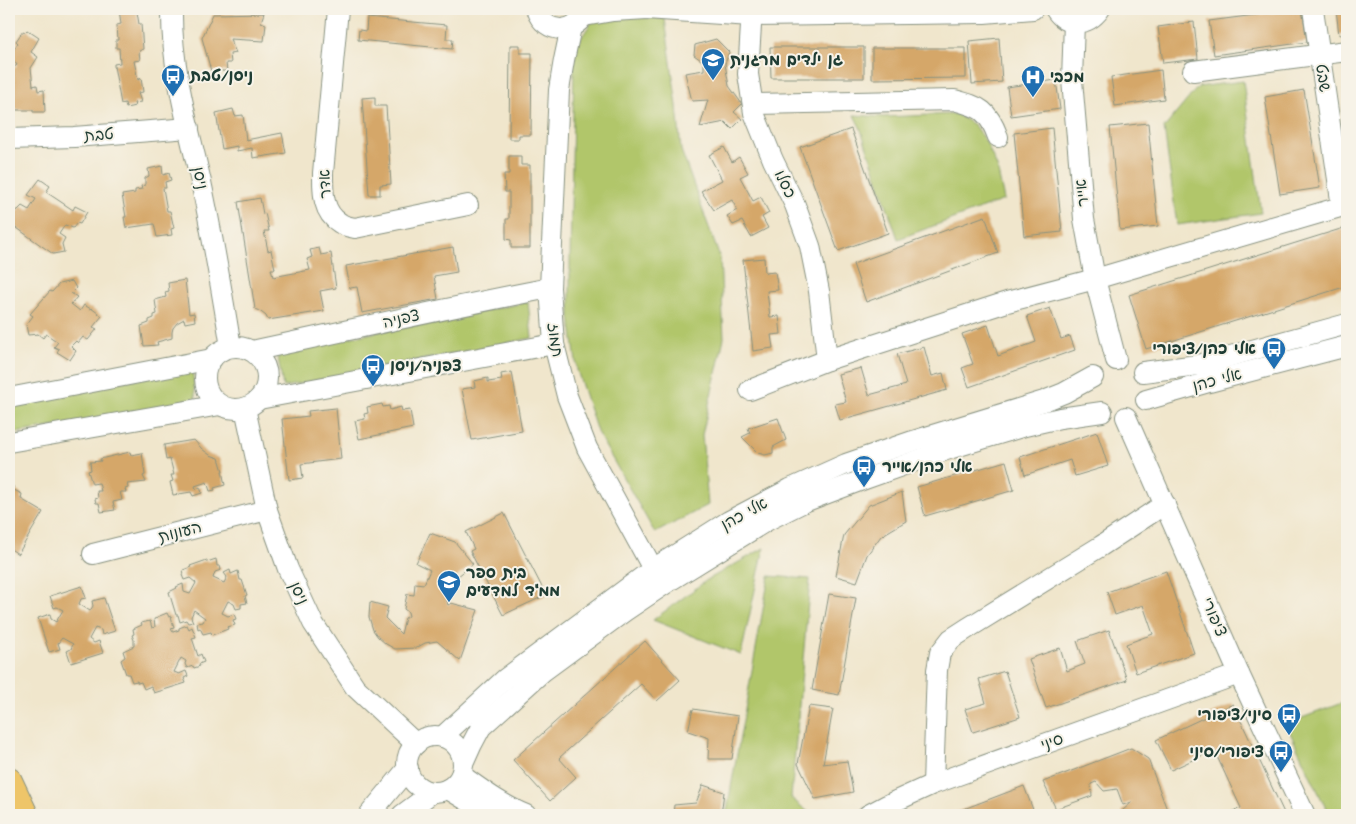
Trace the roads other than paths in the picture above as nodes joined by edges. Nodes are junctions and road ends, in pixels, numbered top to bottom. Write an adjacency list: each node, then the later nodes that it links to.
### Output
1 (172, 9): 17 (street, ניסן)
2 (338, 9): 20 (street, אדר)
3 (647, 9): 8 (street); 10 (street)
4 (1033, 9): 8 (street)
5 (1055, 9): 11 (street)
6 (1100, 9): 11 (street)
7 (1312, 9): 13 (street, שבט)
8 (751, 12): 16 (street, כסלו)
9 (538, 14): 10 (street); 15 (street, תמוז)
10 (581, 17): 15 (street, תמוז)
11 (1074, 22): 22 (street, אייר)
12 (1347, 51): 13 (street)
13 (1320, 54): 14 (street); 21 (street, שבט)
14 (1193, 71)
15 (559, 90): 23 (street, תמוז)
16 (753, 104): 18 (street); 30 (street, כסלו)
17 (189, 128): 19 (street, טבת); 27 (street, ניסן)
18 (998, 137)
19 (9, 139)
20 (468, 205)
21 (1345, 206): 22 (street)
22 (1095, 279): 30 (street); 31 (street, אייר)
23 (550, 288): 25 (street, תמוז); 28 (street, צפניה)
24 (1347, 324): 32 (street, אלי כהן)
25 (554, 344): 37 (street); 45 (street, תמוז)
26 (1347, 346): 36 (street, אלי כהן)
27 (231, 347): 28 (street); 29 (street)
28 (252, 351): 37 (street)
29 (212, 359): 35 (street); 38 (street)
30 (827, 360): 34 (street)
31 (1116, 360): 32 (street); 33 (street)
32 (1143, 372): 36 (street)
33 (1093, 378): 39 (street); 45 (street, אלי כהן)
34 (750, 390)
35 (9, 398)
36 (1146, 400): 40 (street)
37 (252, 404): 38 (street); 43 (street, ניסן)
38 (220, 405): 41 (street)
39 (1102, 412): 40 (street); 50 (street, אלי כהן)
40 (1126, 417): 42 (street, ציפורי)
41 (9, 442)
42 (1165, 504): 46 (street, ציפורי); 52 (street)
43 (267, 510): 44 (street, העונות); 48 (street, ניסן)
44 (93, 554)
45 (653, 569): 47 (street, אלי כהן)
46 (1239, 674): 52 (street, סיני); 59 (street, ציפורי)
47 (442, 738): 48 (street); 50 (street)
48 (416, 744): 49 (street)
49 (408, 768): 50 (street); 54 (street)
50 (452, 780): 55 (street, אלי כהן); 56 (street); 57 (street)
51 (9, 781): 53 (main road)
52 (933, 784): 58 (street, סיני)
53 (25, 815)
54 (370, 815)
55 (402, 815)
56 (491, 815)
57 (526, 815)
58 (868, 815)
59 (1305, 815)

